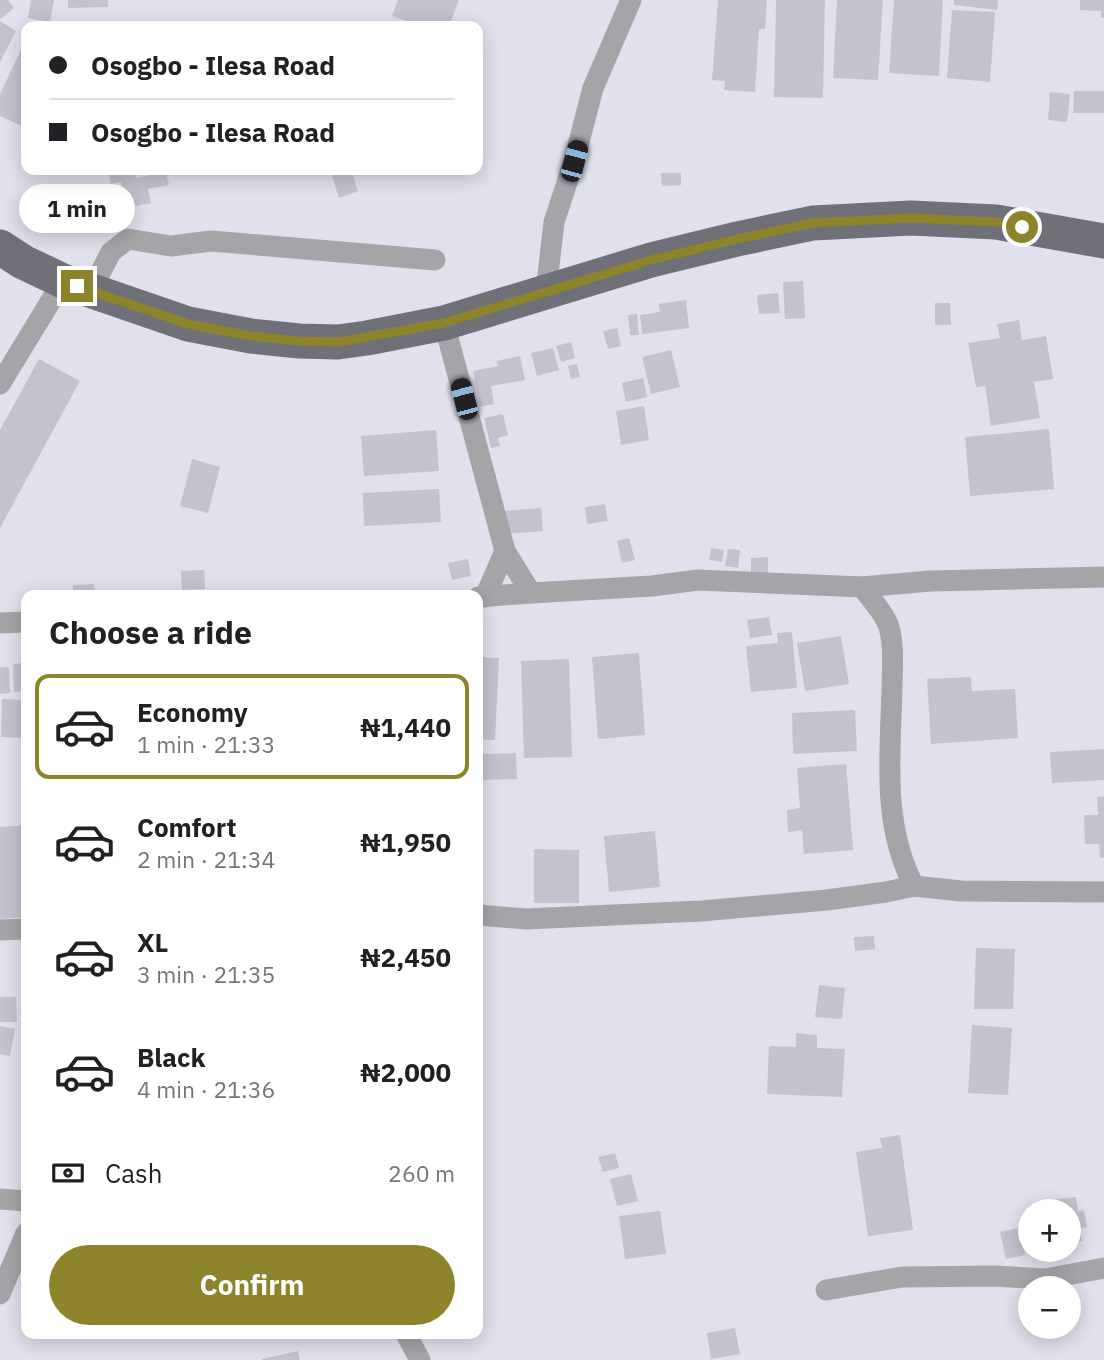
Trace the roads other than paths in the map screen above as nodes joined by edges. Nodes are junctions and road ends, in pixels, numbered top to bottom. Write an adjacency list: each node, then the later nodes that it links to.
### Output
1 (631, 0): 6 (street)
2 (1104, 241): 6 (main road)
3 (0, 247): 5 (main road)
4 (435, 260): 5 (street)
5 (77, 286): 7 (main road); 8 (street)
6 (546, 292): 7 (main road)
7 (444, 323): 9 (street)
8 (0, 384)
9 (505, 551): 12 (street); 13 (street)
10 (1104, 577): 11 (street)
11 (862, 587): 13 (street); 17 (street)
12 (483, 593)
13 (531, 593): 14 (street)
14 (483, 597)
15 (21, 622): 16 (street)
16 (0, 623)
17 (914, 886): 18 (street); 19 (street)
18 (1104, 892)
19 (483, 915)
20 (21, 929): 21 (street)
21 (0, 930)
22 (0, 1199): 23 (street)
23 (21, 1201)
24 (21, 1245): 27 (street)
25 (1104, 1268): 26 (street)
26 (826, 1290)
27 (0, 1294)
28 (409, 1339): 29 (street)
29 (420, 1360)

